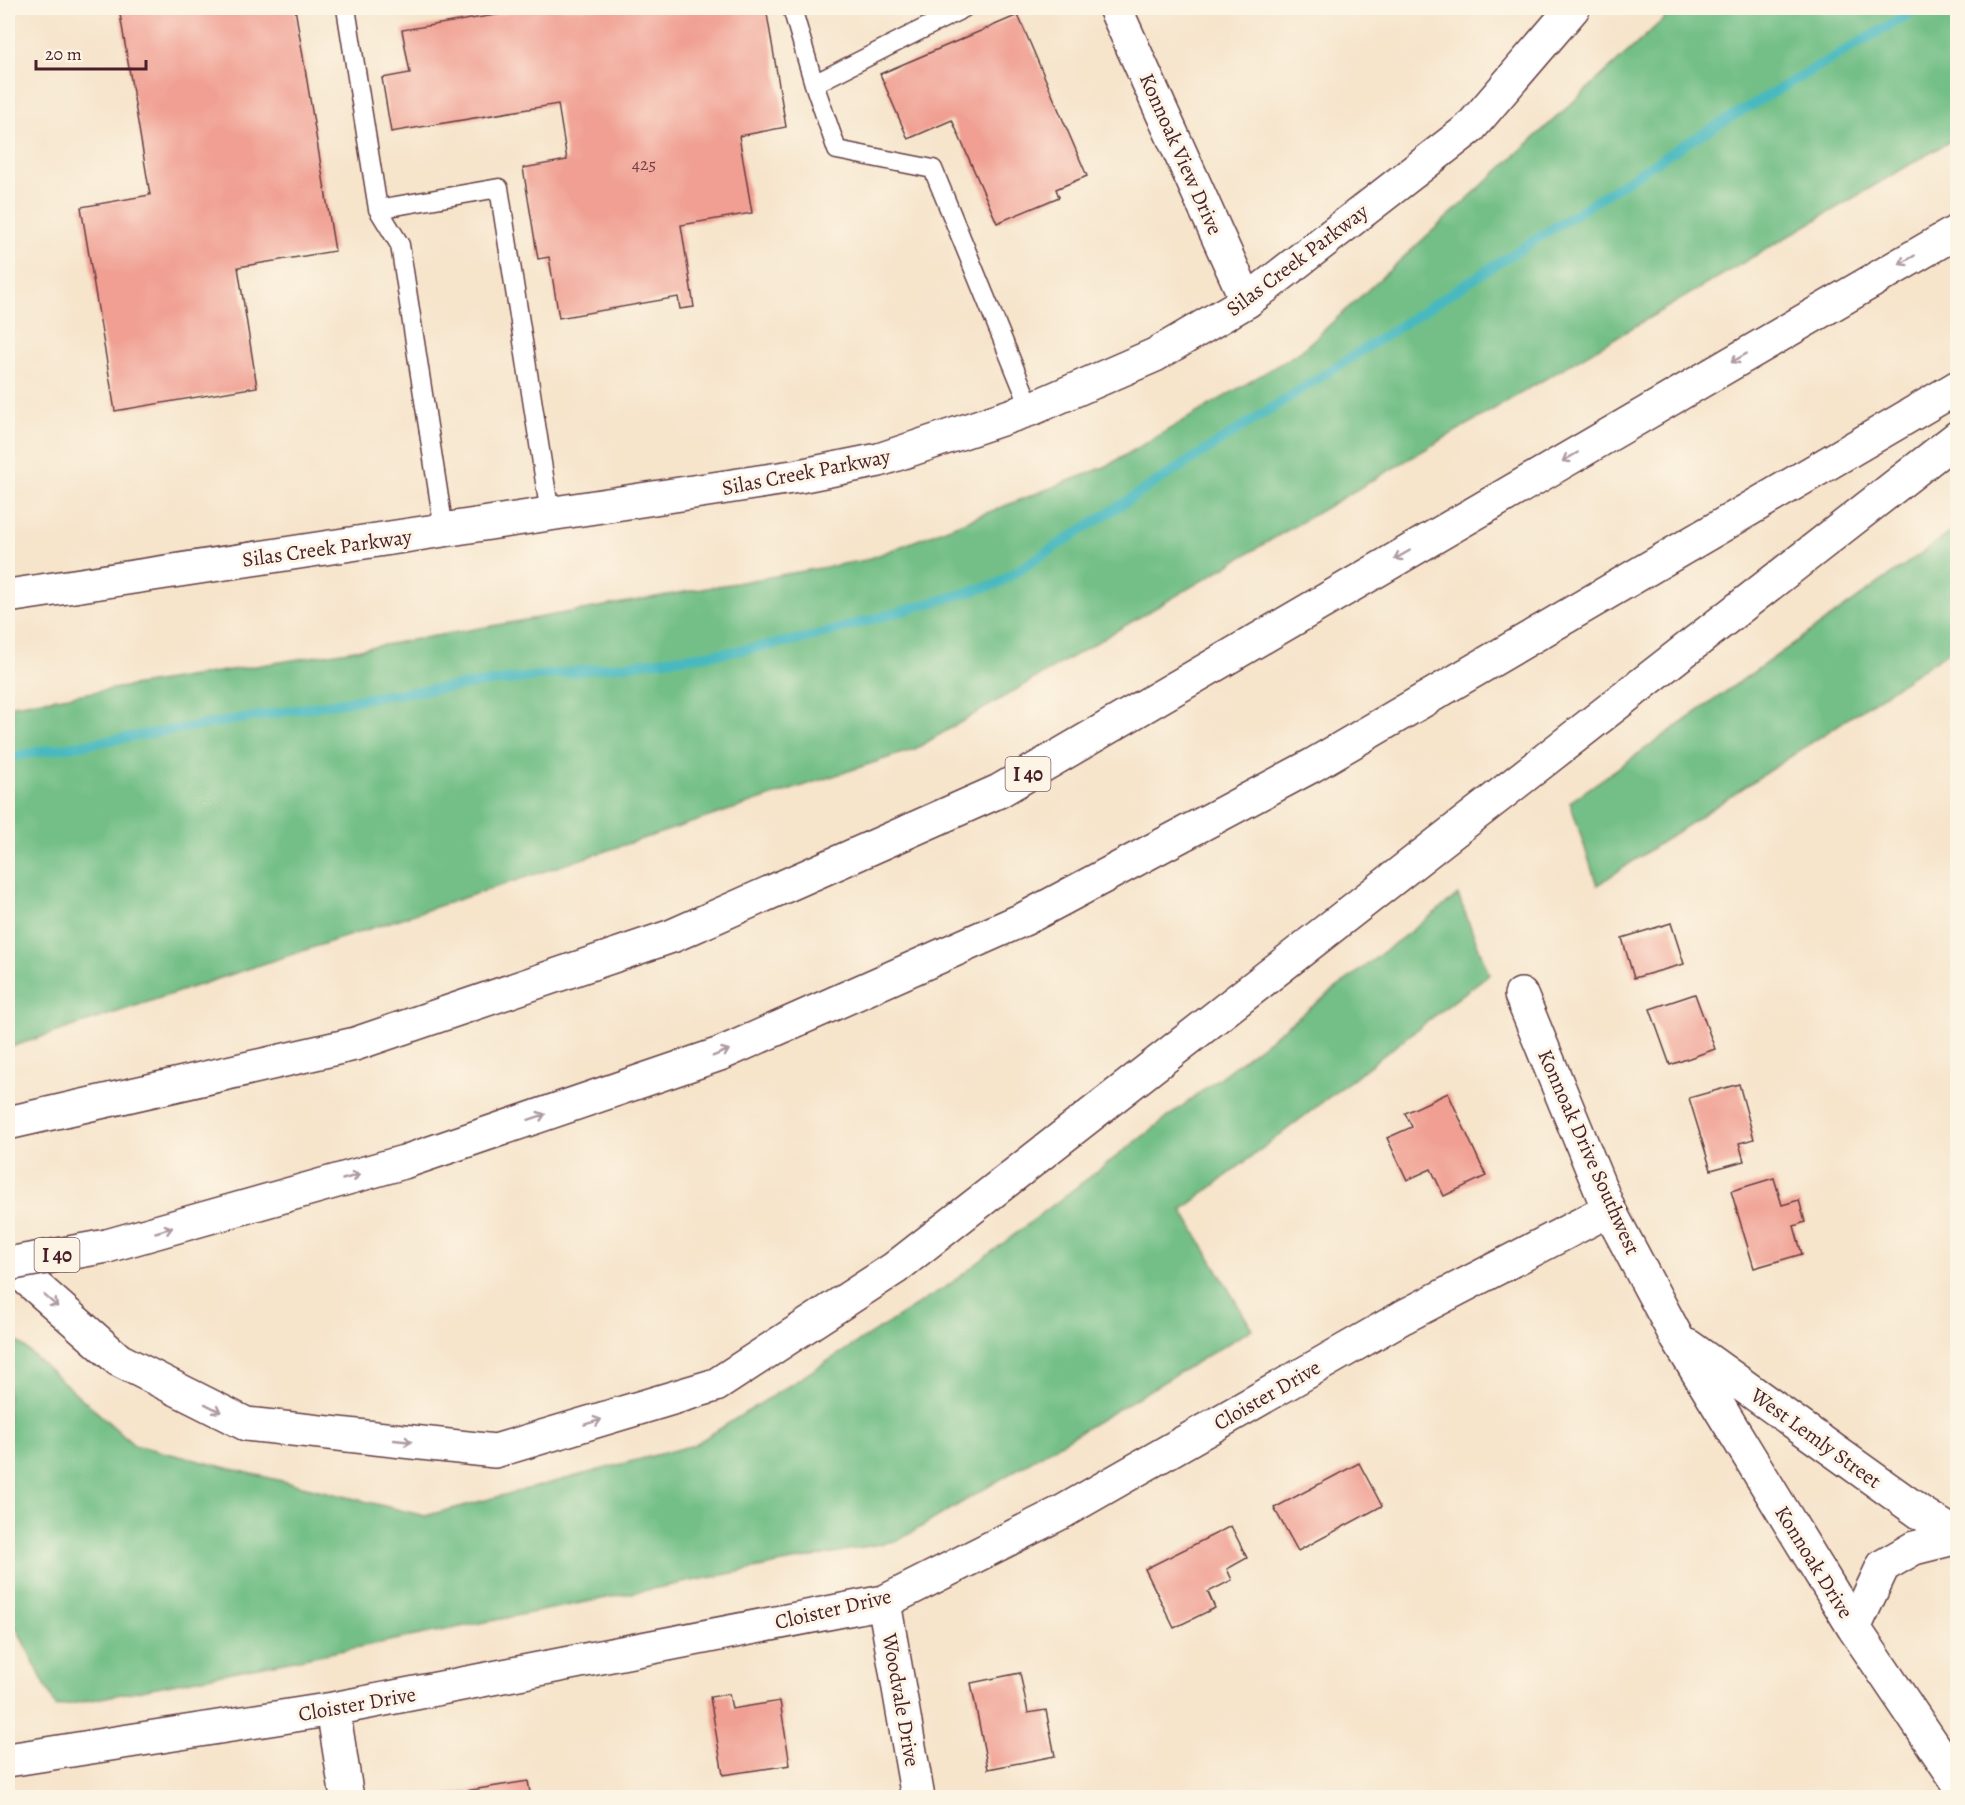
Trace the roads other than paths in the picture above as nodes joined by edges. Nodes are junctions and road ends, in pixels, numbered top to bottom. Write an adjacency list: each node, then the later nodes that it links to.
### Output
1 (346, 8): 7 (lane)
2 (792, 8): 6 (lane)
3 (964, 8): 6 (lane)
4 (1115, 8): 9 (main road, Konnoak View Drive)
5 (1573, 8): 9 (main road, Silas Creek Parkway)
6 (814, 84): 11 (lane)
7 (378, 209): 13 (lane); 14 (lane)
8 (1958, 231): 17 (main road, I 40, one-way to 17)
9 (1247, 301): 11 (main road, Silas Creek Parkway)
10 (1958, 387): 19 (main road, I 40, one-way to 10, bridge)
11 (1031, 409): 13 (main road, Silas Creek Parkway)
12 (1958, 437): 19 (main road, one-way to 12)
13 (550, 514): 14 (main road, Silas Creek Parkway)
14 (444, 530): 15 (main road, Silas Creek Parkway)
15 (8, 596)
16 (1521, 995): 18 (main road, Konnoak Drive Southwest)
17 (11, 1122)
18 (1609, 1210): 20 (main road, Konnoak Drive Southwest); 22 (main road, Cloister Drive)
19 (8, 1263)
20 (1677, 1338): 21 (main road, West Lemly Street); 23 (main road, Konnoak Drive)
21 (1958, 1537): 23 (main road)
22 (885, 1602): 24 (main road, Cloister Drive); 28 (main road, Woodvale Drive)
23 (1854, 1628): 26 (main road, Konnoak Drive)
24 (333, 1709): 25 (main road, Cloister Drive); 27 (main road)
25 (8, 1760)
26 (1958, 1782)
27 (347, 1797)
28 (918, 1797)

